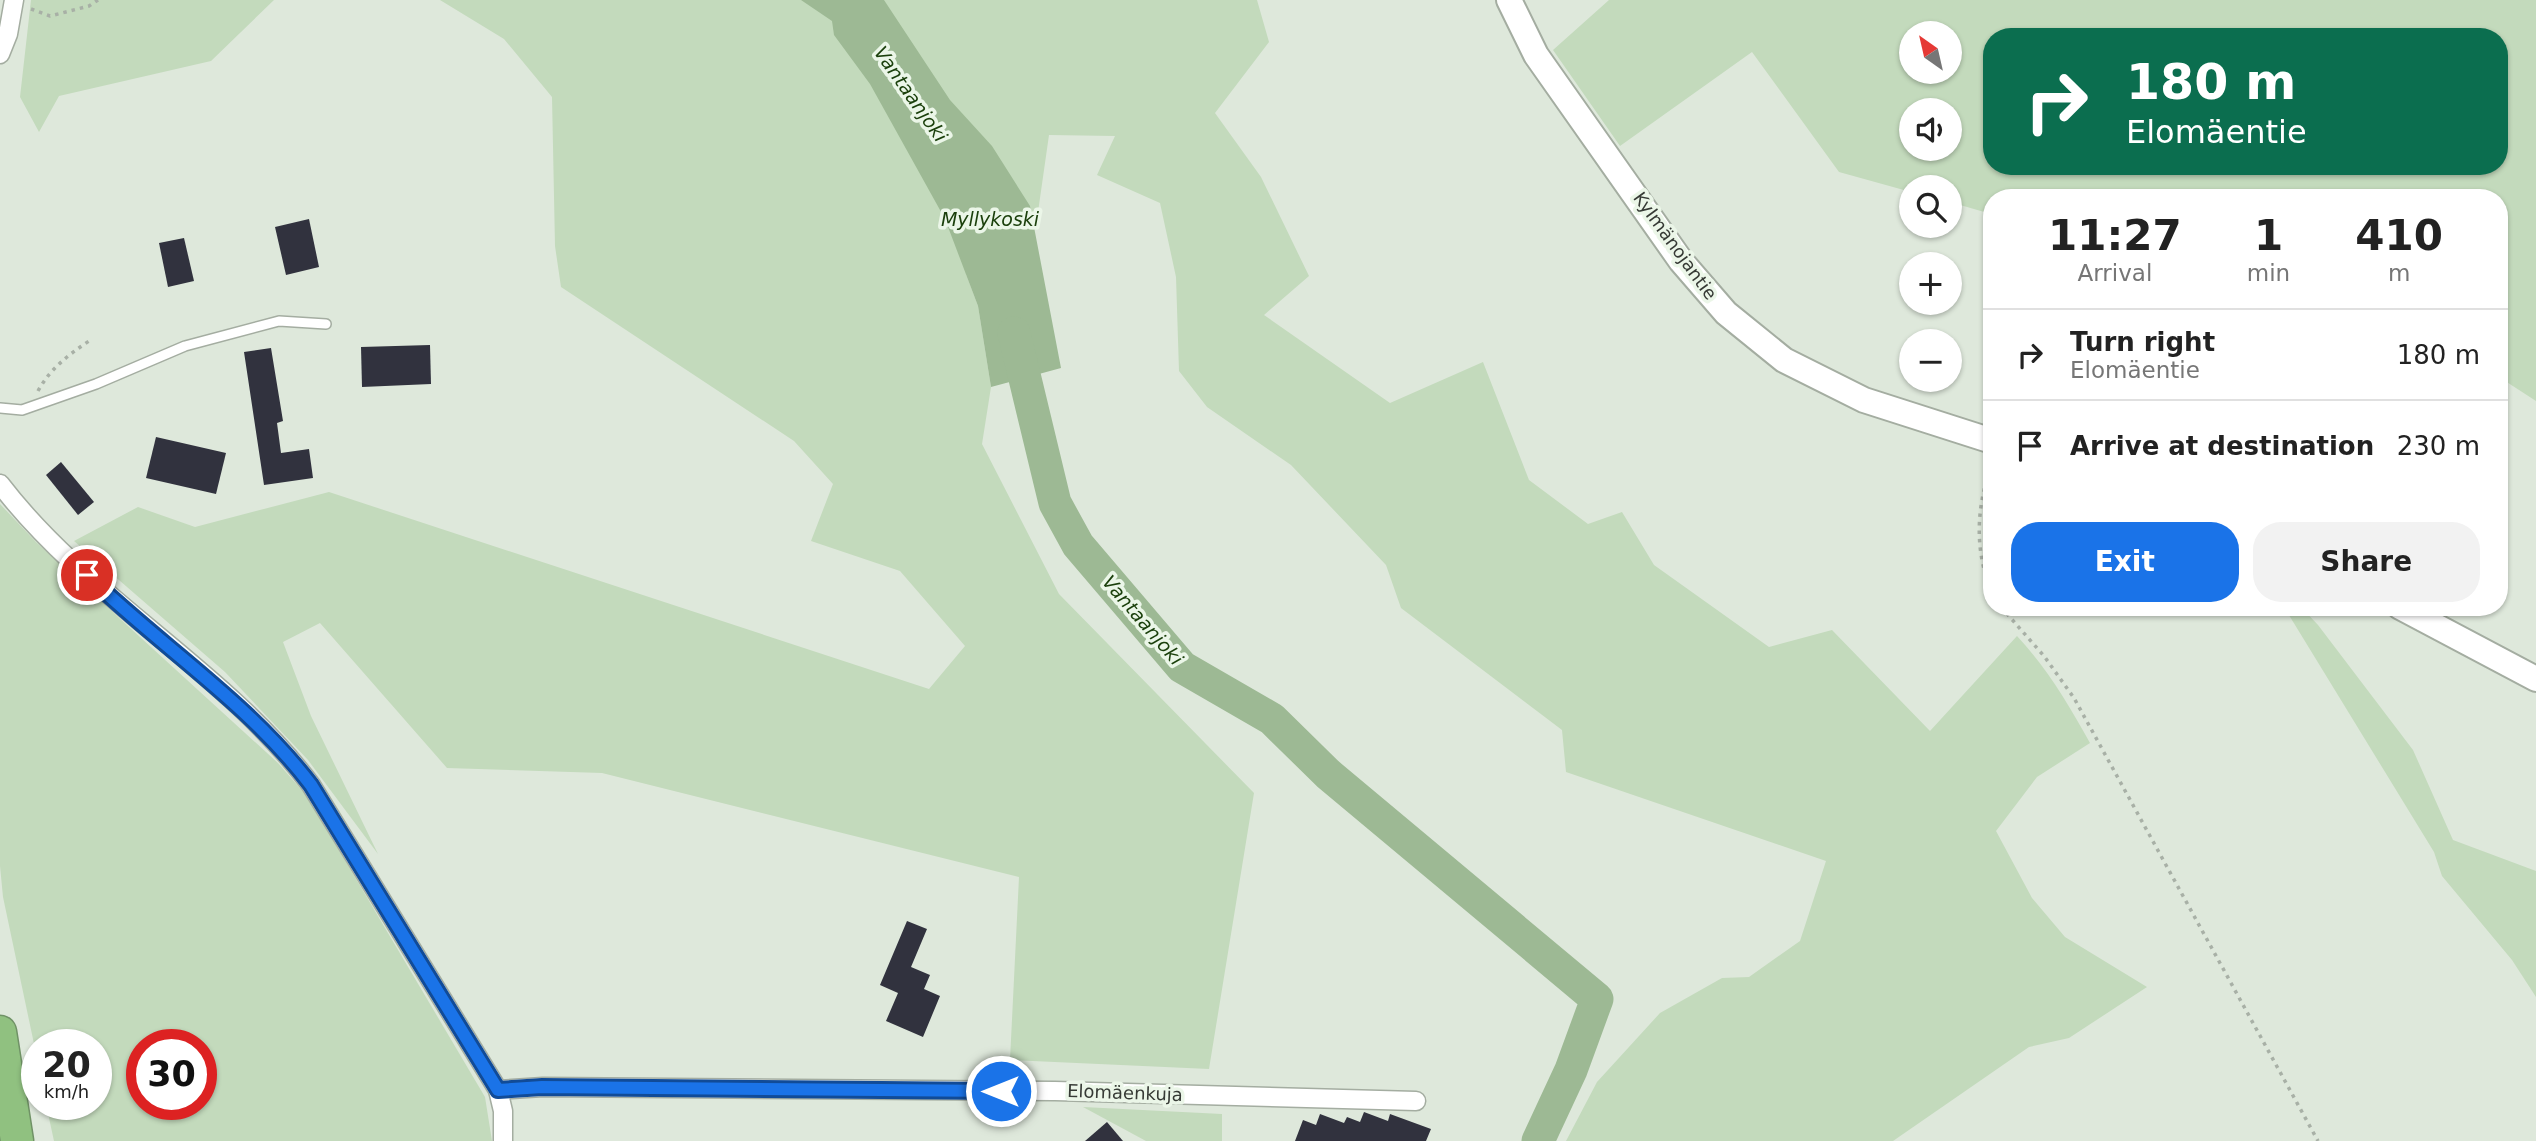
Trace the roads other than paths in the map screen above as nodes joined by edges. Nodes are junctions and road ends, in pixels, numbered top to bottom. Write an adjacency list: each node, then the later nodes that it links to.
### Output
1 (14, 0): 3 (street)
2 (1509, 0): 6 (street, Kylmänojantie)
3 (0, 54)
4 (326, 324): 5 (lane)
5 (0, 408)
6 (1983, 437)
7 (0, 484): 11 (street)
8 (2417, 616): 9 (street)
9 (2536, 679)
10 (0, 1032): 13 (highway)
11 (498, 1090): 12 (street, Elomäenkuja); 14 (street)
12 (1416, 1101)
13 (18, 1141)
14 (503, 1141)

